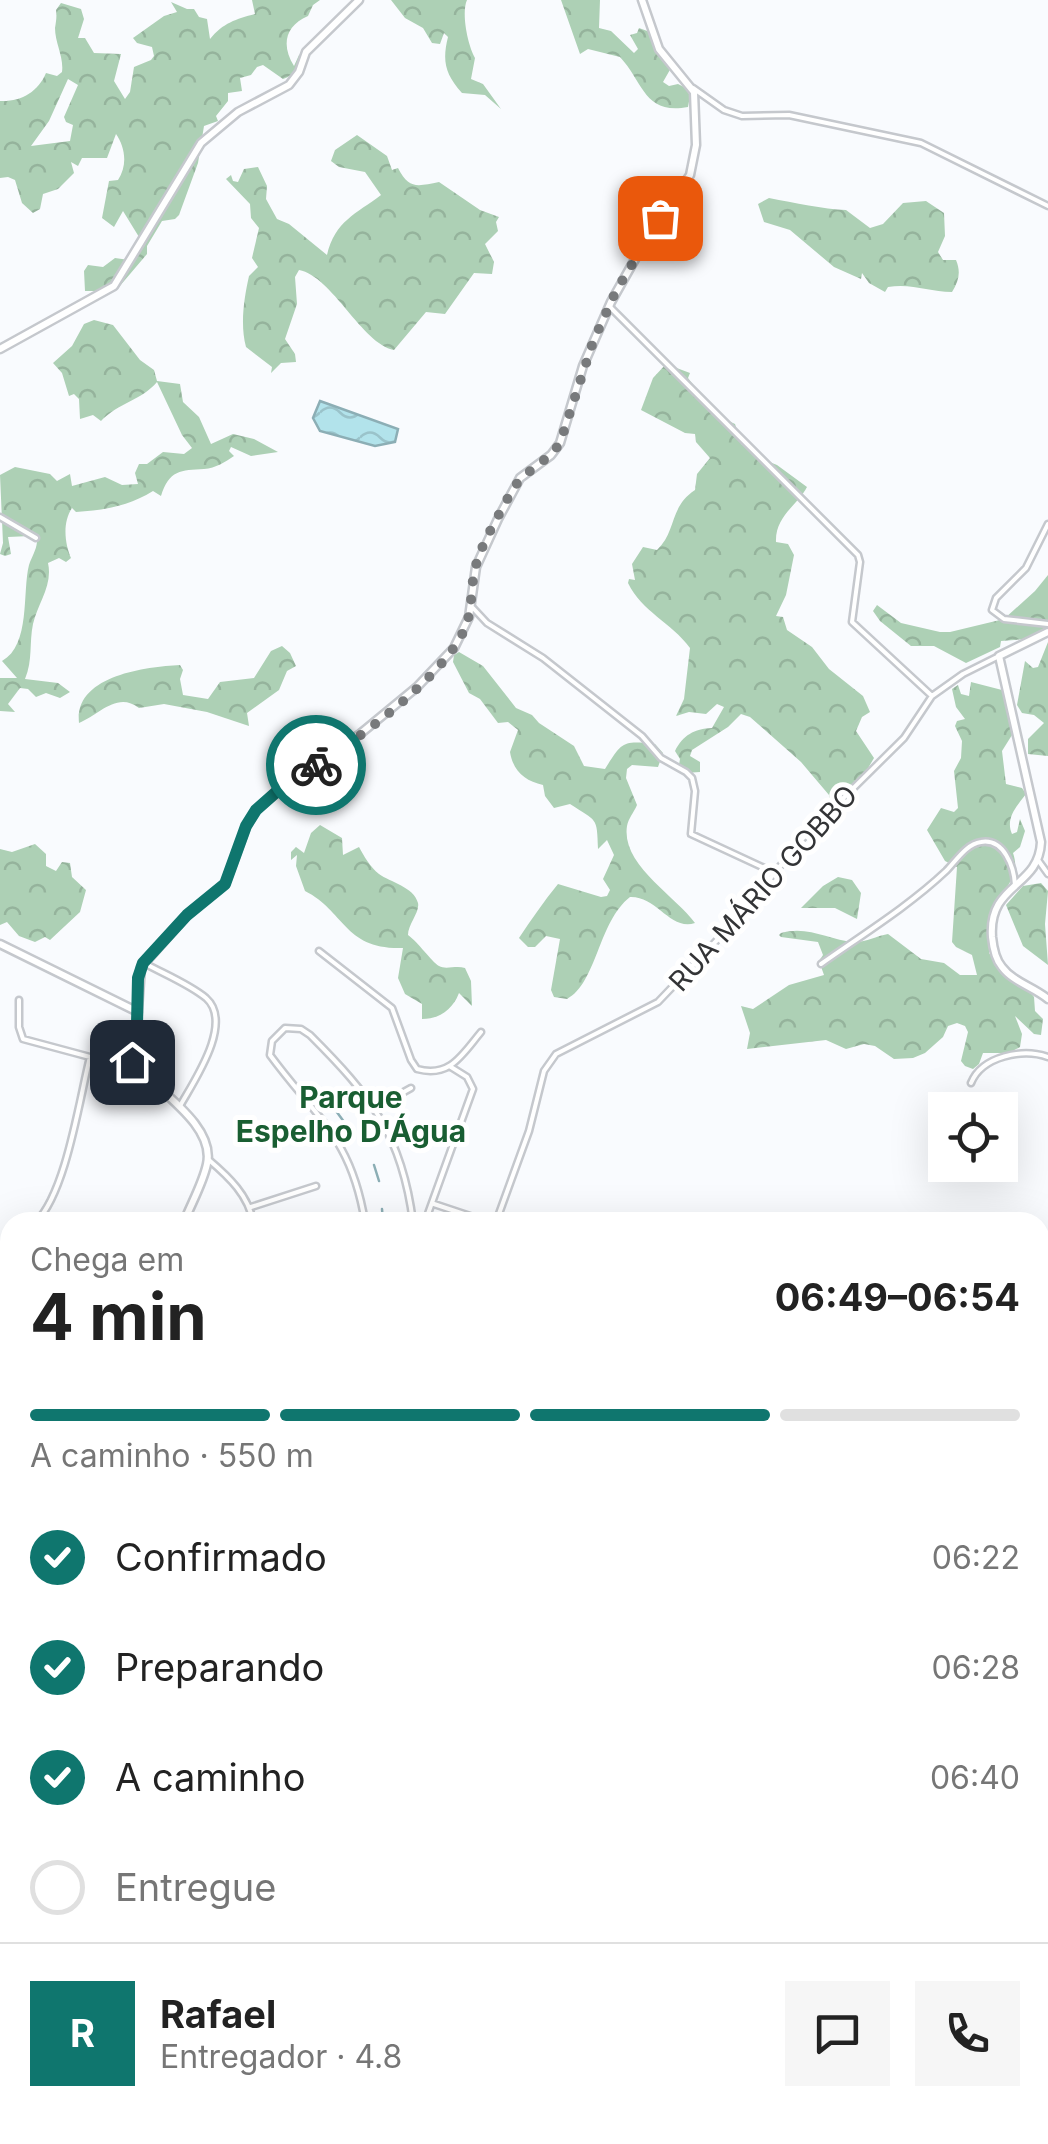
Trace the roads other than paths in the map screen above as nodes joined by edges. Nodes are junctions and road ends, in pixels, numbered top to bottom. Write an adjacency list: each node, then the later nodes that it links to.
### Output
1 (359, 0): 6 (street)
2 (642, 0): 3 (street)
3 (692, 87): 4 (street); 5 (street)
4 (1048, 206)
5 (609, 306): 10 (street); 14 (street)
6 (0, 349)
7 (0, 517): 9 (street)
8 (1048, 524): 11 (street)
9 (36, 538)
10 (471, 606): 17 (street); 23 (street)
11 (1048, 624)
12 (1048, 632): 13 (street, RUA MÁRIO GOBBO)
13 (1000, 656): 14 (street, RUA MÁRIO GOBBO); 15 (street)
14 (932, 696): 17 (street, RUA MÁRIO GOBBO)
15 (1038, 860): 18 (street); 19 (street)
16 (1014, 870): 19 (street); 20 (street); 24 (street)
17 (775, 873): 48 (street, RUA MÁRIO GOBBO)
18 (1048, 874)
19 (1026, 876): 20 (street)
20 (1016, 885): 25 (street)
21 (0, 944): 27 (street)
22 (319, 951): 32 (street)
23 (143, 963): 27 (street); 35 (street)
24 (821, 964)
25 (1048, 999)
26 (19, 1000): 29 (street)
27 (138, 1012): 31 (street)
28 (481, 1032): 32 (street)
29 (90, 1057): 31 (street); 41 (street)
30 (1048, 1057): 33 (street)
31 (132, 1062): 35 (street)
32 (451, 1067): 39 (street)
33 (971, 1083)
34 (411, 1088): 36 (street)
35 (180, 1106): 37 (street)
36 (375, 1108): 44 (street); 45 (street)
37 (209, 1160): 40 (street); 42 (street)
38 (316, 1186): 40 (street)
39 (434, 1204): 46 (street); 47 (street)
40 (251, 1207): 43 (street)
41 (46, 1212)
42 (188, 1212)
43 (252, 1212)
44 (362, 1212)
45 (411, 1212)
46 (430, 1212)
47 (458, 1212)
48 (500, 1212)

